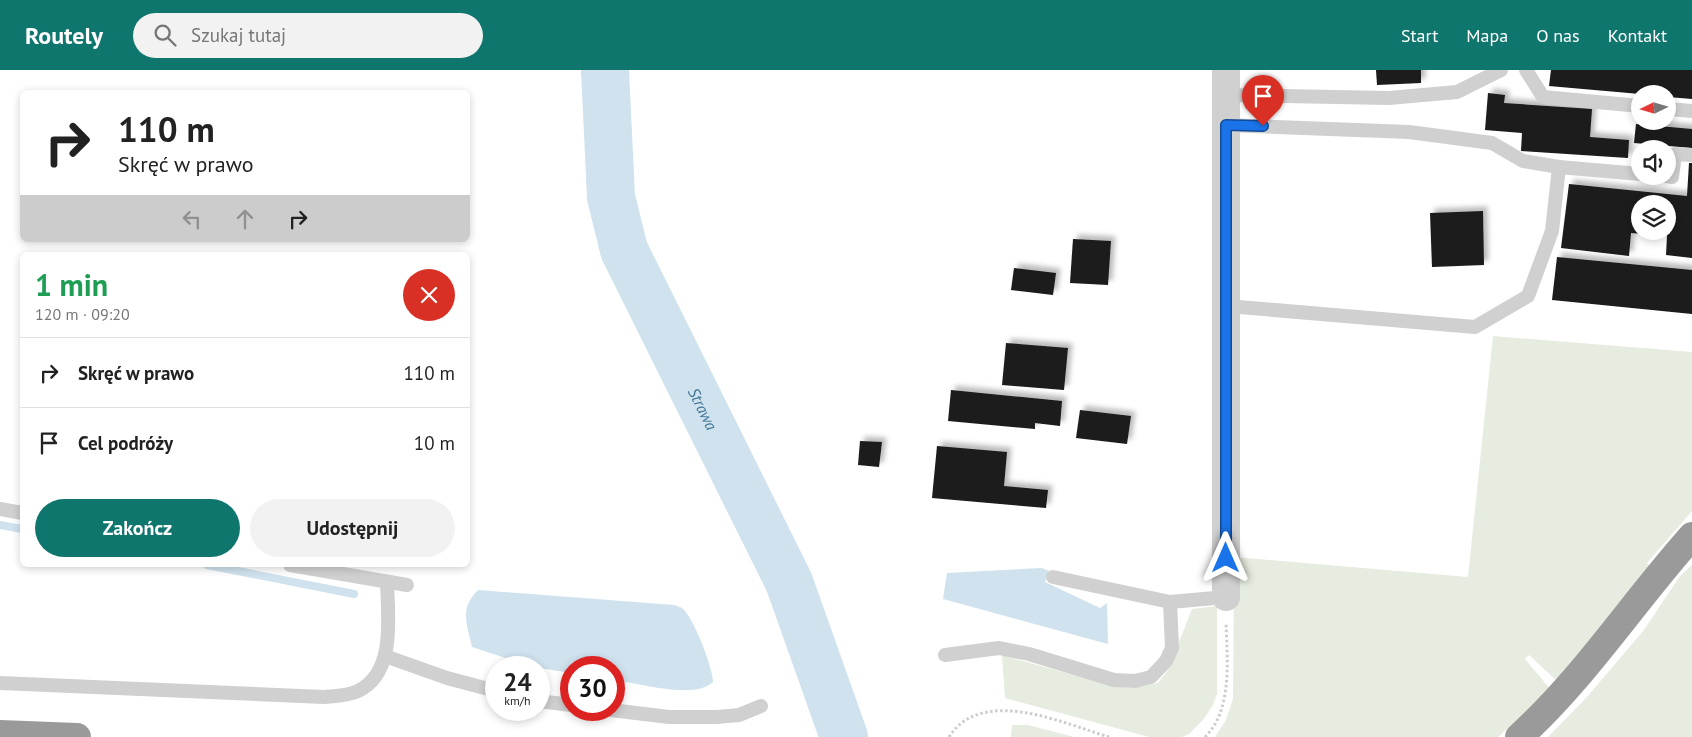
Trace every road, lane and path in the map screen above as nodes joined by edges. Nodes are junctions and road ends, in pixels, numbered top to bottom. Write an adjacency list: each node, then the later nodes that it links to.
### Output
1 (1501, 70): 3 (lane)
2 (1526, 70): 4 (lane)
3 (1226, 83): 7 (street)
4 (1631, 105)
5 (1676, 110): 6 (lane)
6 (1692, 111)
7 (1226, 125): 10 (lane); 12 (street)
8 (1676, 154): 9 (lane)
9 (1692, 155)
10 (1559, 167): 11 (lane); 12 (lane)
11 (1631, 173)
12 (1227, 306): 20 (street)
13 (0, 509): 14 (lane)
14 (20, 513)
15 (1692, 536): 33 (highway)
16 (301, 567): 18 (lane)
17 (1053, 577): 21 (lane)
18 (387, 582): 19 (lane); 23 (lane)
19 (407, 585)
20 (1226, 597): 21 (lane); 32 (path)
21 (1170, 602): 22 (lane)
22 (945, 655)
23 (385, 656): 24 (lane); 25 (lane)
24 (0, 683)
25 (485, 688)
26 (761, 706): 27 (lane)
27 (625, 712)
28 (0, 734): 29 (highway)
29 (77, 737)
30 (950, 737): 31 (path)
31 (1109, 737)
32 (1205, 737)
33 (1519, 737)

